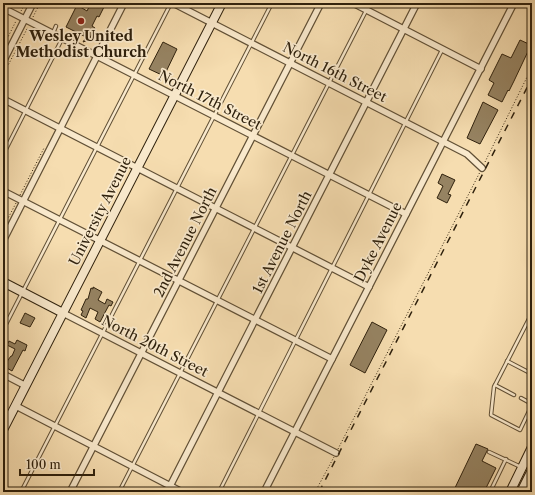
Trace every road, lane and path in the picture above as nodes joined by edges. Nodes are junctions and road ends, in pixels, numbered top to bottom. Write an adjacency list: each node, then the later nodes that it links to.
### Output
1 (26, 3): 15 (path)
2 (33, 3): 15 (street)
3 (40, 3): 15 (path)
4 (124, 3): 24 (street)
5 (172, 3): 16 (street, North 16th Street); 30 (lane)
6 (222, 3): 16 (street, University Avenue)
7 (272, 3): 21 (lane)
8 (321, 3): 26 (street, 2nd Avenue North)
9 (352, 3): 14 (street)
10 (370, 3): 14 (lane)
11 (417, 3): 18 (street, 1st Avenue North)
12 (514, 3): 28 (street, Dyke Avenue)
13 (3, 8): 15 (street, North 17th Street)
14 (366, 10): 18 (street); 31 (lane)
15 (24, 19): 19 (street, North 17th Street); 22 (path); 25 (street); 29 (path)
16 (212, 23): 21 (street, North 16th Street); 32 (street, University Avenue)
17 (56, 26): 19 (lane)
18 (404, 29): 23 (street); 34 (street, 1st Avenue North)
19 (53, 34): 20 (street, North 17th Street)
20 (62, 38): 24 (street, North 17th Street); 35 (lane)
21 (252, 43): 26 (street, North 16th Street); 36 (lane)
22 (3, 47)
23 (442, 49): 28 (street); 37 (lane)
24 (98, 56): 30 (street, North 17th Street); 38 (street)
25 (3, 62)
26 (290, 63): 31 (street, North 16th Street); 39 (street, 2nd Avenue North)
27 (532, 67): 45 (path)
28 (481, 69): 40 (street, Dyke Avenue)
29 (3, 75)
30 (134, 75): 32 (street, North 17th Street); 41 (lane)
31 (329, 83): 34 (street, North 16th Street); 43 (lane)
32 (174, 95): 36 (street, North 17th Street); 44 (street, University Avenue)
33 (3, 99): 35 (street)
34 (367, 102): 37 (street, North 16th Street); 46 (street, 1st Avenue North)
35 (25, 111): 38 (street); 42 (lane)
36 (215, 116): 39 (street, North 17th Street); 47 (lane)
37 (405, 122): 40 (street, North 16th Street); 49 (lane)
38 (60, 129): 41 (street); 50 (street)
39 (253, 135): 43 (street, North 17th Street); 51 (street, 2nd Avenue North)
40 (444, 142): 45 (street, North 16th Street); 52 (street, Dyke Avenue)
41 (97, 147): 44 (street); 53 (lane)
42 (3, 155)
43 (292, 155): 46 (street, North 17th Street); 54 (lane)
44 (137, 168): 47 (street); 55 (street, University Avenue)
45 (482, 168): 91 (path)
46 (330, 175): 49 (street, North 17th Street); 57 (street, 1st Avenue North)
47 (177, 188): 51 (street); 58 (lane)
48 (3, 191): 50 (street)
49 (368, 195): 52 (street, North 17th Street); 59 (lane)
50 (24, 201): 53 (street); 56 (street)
51 (216, 208): 54 (street); 60 (street, 2nd Avenue North)
52 (406, 214): 62 (street, Dyke Avenue)
53 (60, 220): 55 (street); 63 (lane)
54 (255, 228): 57 (street); 64 (lane)
55 (100, 240): 58 (street); 65 (street, University Avenue)
56 (3, 241)
57 (292, 247): 59 (street); 67 (street, 1st Avenue North)
58 (140, 261): 60 (street); 69 (lane)
59 (331, 267): 62 (street); 70 (lane)
60 (179, 281): 64 (street); 71 (street, 2nd Avenue North)
61 (3, 282): 63 (street, North 20th Street)
62 (369, 287): 72 (street, Dyke Avenue)
63 (22, 292): 65 (street, North 20th Street); 68 (lane)
64 (217, 300): 67 (street); 74 (lane)
65 (63, 313): 69 (street, North 20th Street); 78 (street, University Avenue)
66 (532, 313): 73 (lane)
67 (255, 320): 70 (street); 79 (street, 1st Avenue North)
68 (3, 330)
69 (103, 334): 71 (street, North 20th Street); 85 (lane)
70 (295, 340): 72 (street); 84 (lane)
71 (142, 353): 74 (street, North 20th Street); 88 (street, 2nd Avenue North)
72 (332, 359): 87 (street, Dyke Avenue)
73 (507, 361): 76 (lane); 77 (lane)
74 (180, 373): 79 (street, North 20th Street); 93 (lane)
75 (3, 374): 78 (street)
76 (532, 374)
77 (495, 385): 80 (lane); 82 (lane)
78 (26, 386): 83 (street, University Avenue)
79 (218, 392): 84 (street, North 20th Street); 96 (street, 1st Avenue North)
80 (514, 395)
81 (521, 398): 82 (lane)
82 (532, 405)
83 (16, 406): 85 (street); 86 (street, University Avenue)
84 (258, 414): 87 (street, North 20th Street); 102 (lane)
85 (55, 426): 88 (street); 97 (lane)
86 (3, 430)
87 (294, 432): 91 (street, North 20th Street); 103 (street, Dyke Avenue)
88 (94, 446): 93 (street); 98 (street, 2nd Avenue North)
89 (532, 446): 94 (street)
90 (489, 452): 92 (lane)
91 (336, 453): 104 (path)
92 (506, 459): 94 (lane); 105 (lane)
93 (132, 466): 96 (street); 99 (lane)
94 (522, 467): 106 (street)
95 (532, 470): 107 (street)
96 (170, 486): 100 (street, 1st Avenue North); 101 (street)
97 (21, 492)
98 (70, 492)
99 (119, 492)
100 (167, 492)
101 (182, 492)
102 (219, 492)
103 (264, 492)
104 (315, 492)
105 (490, 492)
106 (510, 492)
107 (521, 492)

